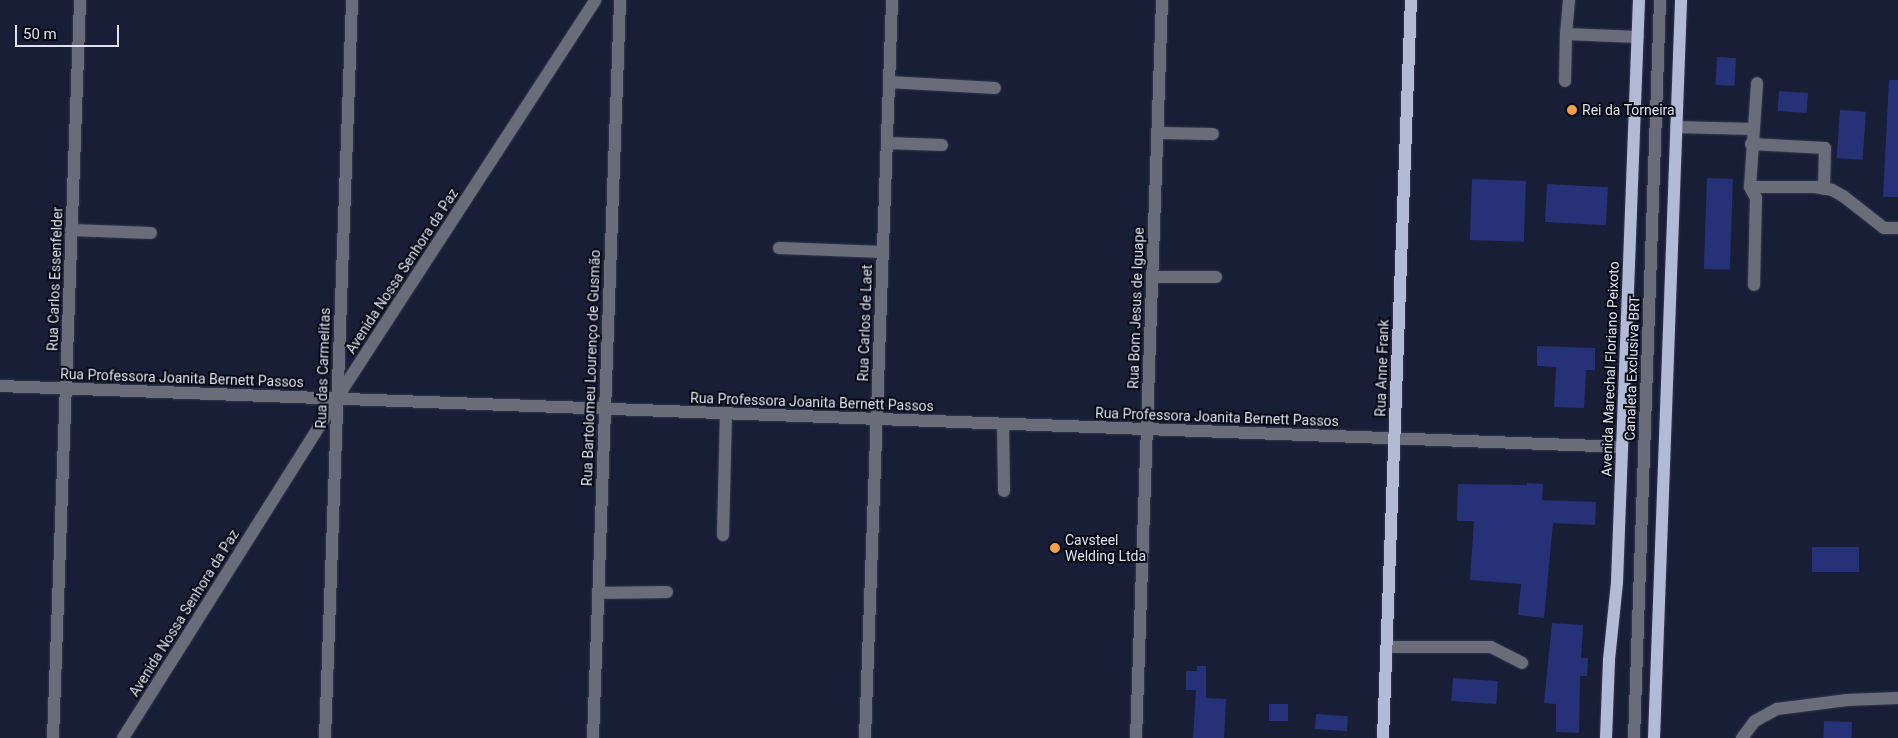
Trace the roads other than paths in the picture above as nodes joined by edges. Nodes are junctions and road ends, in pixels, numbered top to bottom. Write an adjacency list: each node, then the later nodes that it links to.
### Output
1 (80, 0): 28 (street, Rua Carlos Essenfelder)
2 (352, 0): 37 (street, Rua das Carmelitas)
3 (595, 0): 37 (street, Avenida Nossa Senhora da Paz)
4 (620, 0): 38 (street, Rua Bartolomeu Lourenço de Gusmão)
5 (892, 0): 15 (street, Rua Carlos de Laet)
6 (1162, 0): 20 (street, Rua Bom Jesus de Iguape)
7 (1411, 0): 43 (main road, Rua Anne Frank)
8 (1569, 0): 12 (street)
9 (1640, 0): 13 (main road, Avenida Marechal Floriano Peixoto)
10 (1660, 0): 60 (street, Canaleta Exclusiva BRT)
11 (1681, 0): 18 (main road)
12 (1566, 34): 13 (street); 14 (street)
13 (1638, 36): 44 (main road, Avenida Marechal Floriano Peixoto)
14 (1565, 81)
15 (889, 82): 17 (street); 22 (street, Rua Carlos de Laet)
16 (1757, 83): 19 (street)
17 (995, 88)
18 (1676, 127): 19 (street); 61 (main road)
19 (1753, 129): 23 (street)
20 (1158, 133): 21 (street); 32 (street, Rua Bom Jesus de Iguape)
21 (1213, 134)
22 (887, 143): 24 (street); 31 (street, Rua Carlos de Laet)
23 (1752, 144): 25 (street); 26 (street)
24 (942, 145)
25 (1750, 187): 26 (street); 34 (street)
26 (1824, 188): 27 (street)
27 (1898, 228)
28 (71, 230): 29 (street); 36 (street, Rua Carlos Essenfelder)
29 (151, 233)
30 (779, 248): 31 (street)
31 (883, 252): 40 (street, Rua Carlos de Laet)
32 (1152, 277): 33 (street); 42 (street, Rua Bom Jesus de Iguape)
33 (1216, 277)
34 (1754, 285)
35 (0, 386): 36 (street, Rua Professora Joanita Bernett Passos)
36 (66, 388): 37 (street, Rua Professora Joanita Bernett Passos); 52 (street, Rua Carlos Essenfelder)
37 (337, 398): 38 (street, Rua Professora Joanita Bernett Passos); 53 (street, Avenida Nossa Senhora da Paz); 54 (street, Rua das Carmelitas)
38 (605, 409): 39 (street, Rua Professora Joanita Bernett Passos); 48 (street, Rua Bartolomeu Lourenço de Gusmão)
39 (726, 413): 40 (street, Rua Professora Joanita Bernett Passos); 46 (street)
40 (877, 419): 41 (street, Rua Professora Joanita Bernett Passos); 56 (street, Rua Carlos de Laet)
41 (1002, 424): 42 (street, Rua Professora Joanita Bernett Passos); 45 (street)
42 (1147, 429): 43 (street, Rua Professora Joanita Bernett Passos); 57 (street, Rua Bom Jesus de Iguape)
43 (1394, 439): 44 (street, Rua Professora Joanita Bernett Passos); 49 (main road, Rua Anne Frank)
44 (1622, 448): 59 (main road, Avenida Marechal Floriano Peixoto)
45 (1004, 491)
46 (723, 535)
47 (667, 592): 48 (street)
48 (598, 593): 55 (street, Rua Bartolomeu Lourenço de Gusmão)
49 (1387, 647): 50 (street); 58 (main road, Rua Anne Frank)
50 (1522, 662)
51 (1898, 698): 62 (street)
52 (54, 738)
53 (123, 738)
54 (325, 738)
55 (593, 738)
56 (865, 738)
57 (1136, 738)
58 (1384, 738)
59 (1606, 738)
60 (1634, 738)
61 (1654, 738)
62 (1742, 738)

